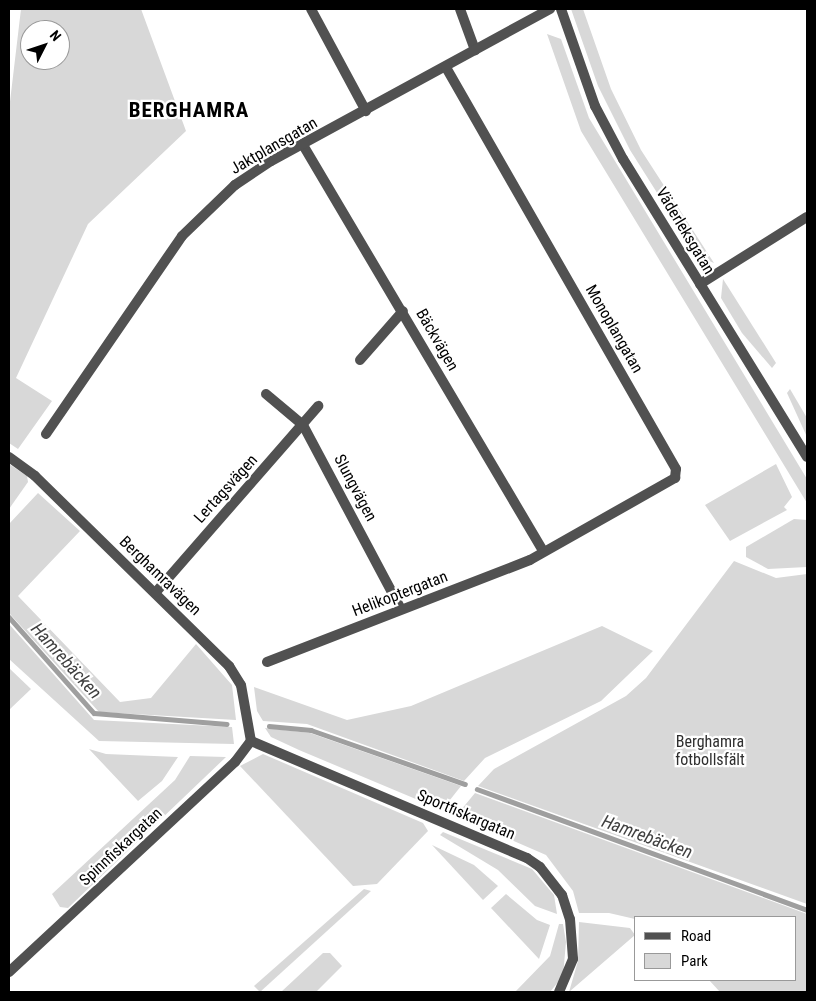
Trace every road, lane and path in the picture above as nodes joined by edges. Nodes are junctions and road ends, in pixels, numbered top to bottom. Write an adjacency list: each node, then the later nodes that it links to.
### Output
1 (311, 9): 7 (street)
2 (460, 9): 5 (street)
3 (550, 9): 5 (street, Jaktplansgatan)
4 (561, 9): 10 (street, Väderleksgatan)
5 (475, 50): 6 (street, Jaktplansgatan)
6 (446, 67): 7 (street, Jaktplansgatan); 19 (street, Monoplangatan)
7 (366, 112): 8 (street, Jaktplansgatan)
8 (303, 145): 11 (street, Bäckvägen); 16 (street, Jaktplansgatan)
9 (807, 217): 10 (street)
10 (700, 284): 18 (street, Väderleksgatan)
11 (403, 311): 12 (street); 19 (street, Bäckvägen)
12 (360, 360)
13 (266, 394): 15 (street, Slungvägen)
14 (318, 406): 15 (street, Lertagsvägen)
15 (303, 425): 20 (street, Lertagsvägen); 21 (street, Slungvägen)
16 (46, 434)
17 (9, 457): 20 (street, Berghamravägen)
18 (807, 457)
19 (543, 551): 21 (street, Helikoptergatan)
20 (156, 592): 23 (street, Berghamravägen)
21 (402, 609): 22 (street, Helikoptergatan)
22 (267, 662)
23 (251, 741): 24 (street, Spinnfiskargatan); 25 (street, Sportfiskargatan)
24 (9, 972)
25 (559, 992)

